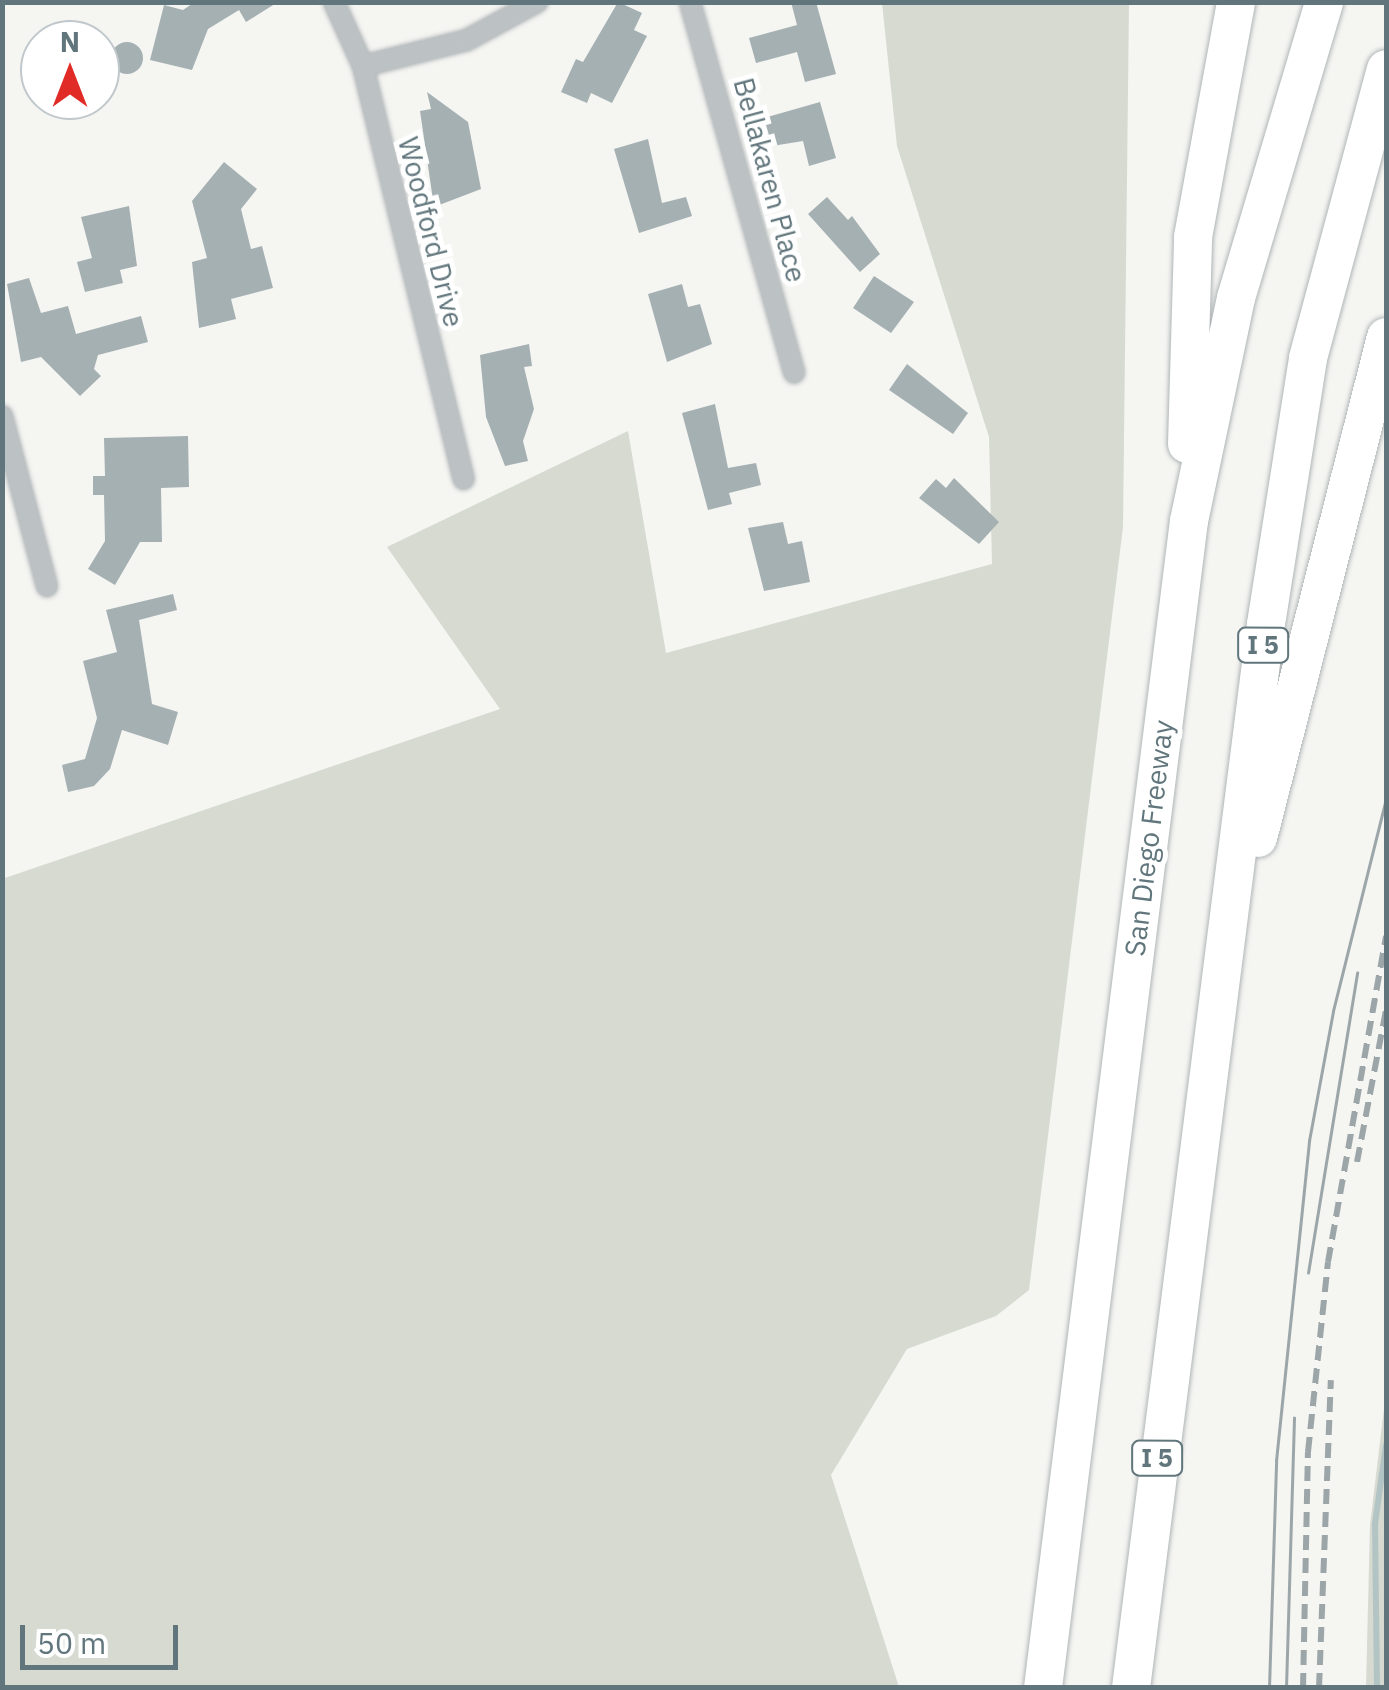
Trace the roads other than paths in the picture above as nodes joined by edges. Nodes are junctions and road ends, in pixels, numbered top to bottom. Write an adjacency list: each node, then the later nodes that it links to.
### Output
1 (334, 2): 6 (street, Woodford Drive)
2 (538, 2): 6 (street)
3 (690, 2): 9 (street, Bellakaren Place)
4 (1236, 2): 12 (highway)
5 (1324, 2): 12 (highway, San Diego Freeway)
6 (363, 66): 11 (street, Woodford Drive)
7 (1386, 68): 14 (highway, I 5)
8 (1386, 337): 14 (highway)
9 (794, 372)
10 (2, 416): 13 (street)
11 (464, 478)
12 (1188, 521): 15 (highway, San Diego Freeway)
13 (47, 586)
14 (1186, 1230): 16 (highway, I 5)
15 (1043, 1688)
16 (1131, 1688)

